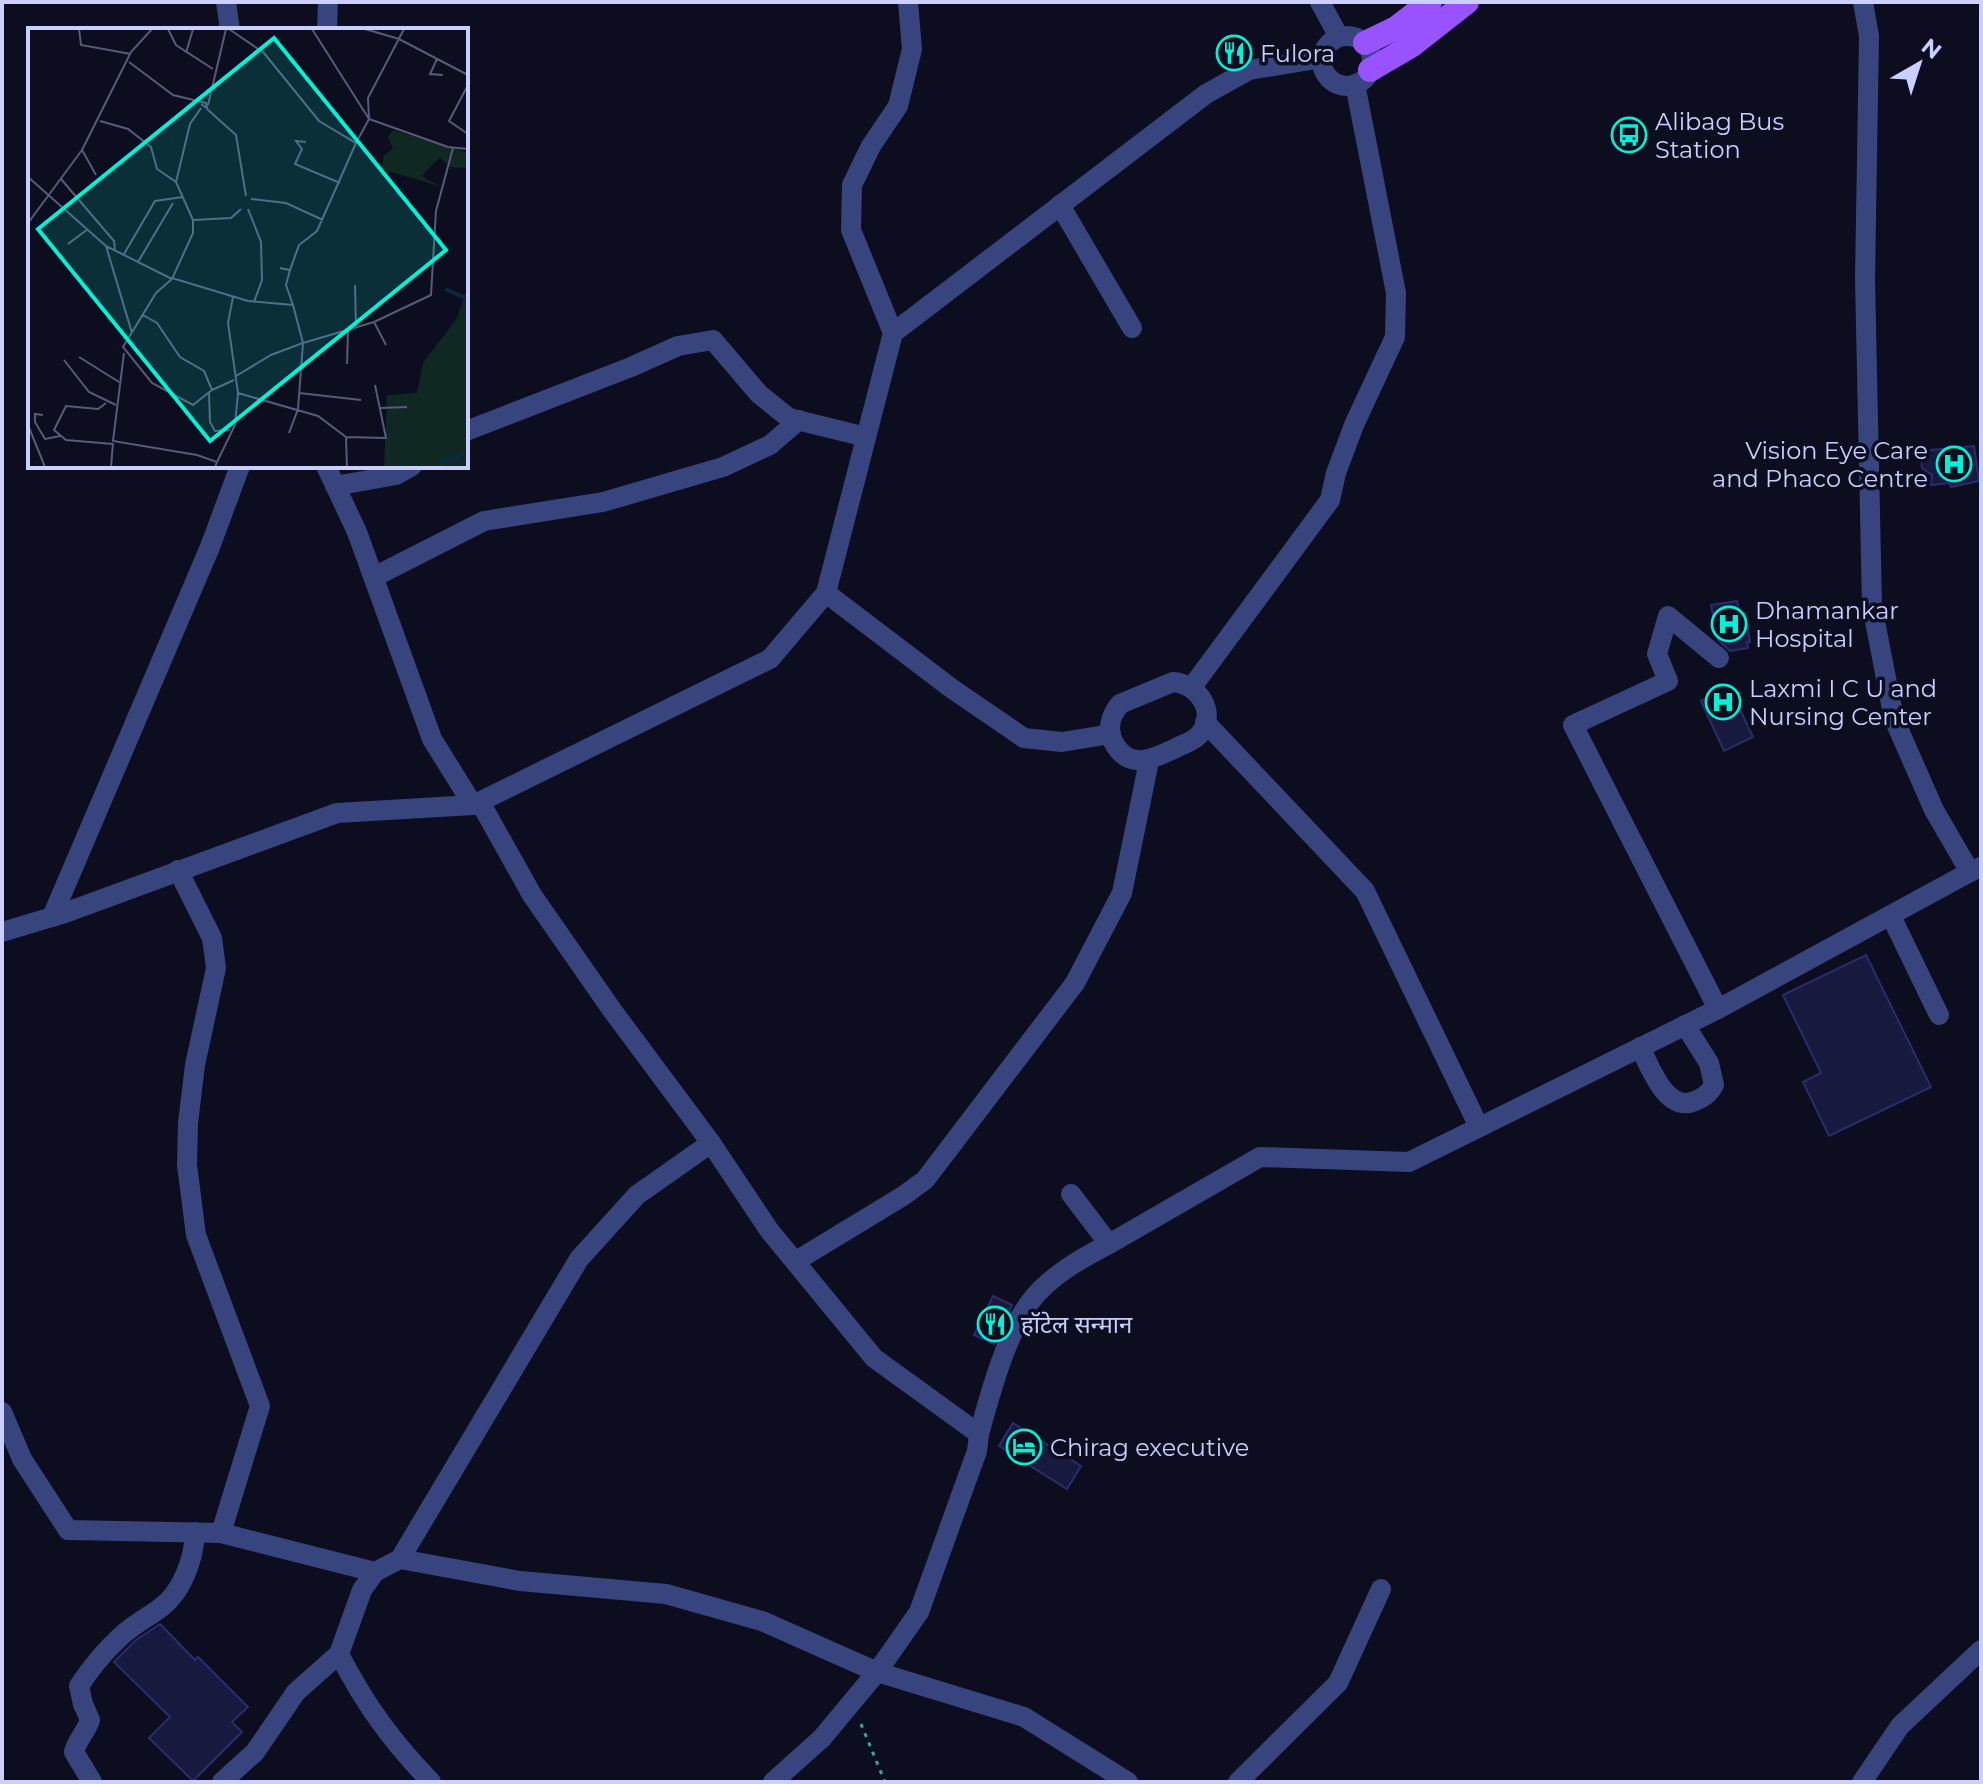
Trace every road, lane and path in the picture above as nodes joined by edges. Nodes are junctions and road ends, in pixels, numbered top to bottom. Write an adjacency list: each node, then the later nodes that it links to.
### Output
1 (226, 2): 8 (street)
2 (328, 2): 9 (street)
3 (908, 2): 16 (street)
4 (1320, 2): 10 (street)
5 (1430, 2): 11 (main road)
6 (1467, 2): 13 (main road)
7 (1863, 2): 33 (street)
8 (230, 28)
9 (327, 28)
10 (1339, 37): 11 (street); 12 (street)
11 (1365, 43): 13 (street)
12 (1322, 58): 13 (street); 14 (street)
13 (1363, 77): 27 (street)
14 (1060, 205): 15 (street); 16 (street)
15 (1132, 328)
16 (893, 333): 19 (street)
17 (799, 420): 18 (street); 19 (street); 24 (street)
18 (468, 430)
19 (866, 437): 25 (street)
20 (239, 468): 35 (street)
21 (327, 468): 23 (street)
22 (408, 468): 23 (street)
23 (335, 486): 24 (street)
24 (374, 577): 31 (street)
25 (826, 593): 29 (street); 31 (street)
26 (1719, 658): 37 (street)
27 (1192, 687): 28 (street); 29 (street)
28 (1205, 722): 30 (street); 41 (street)
29 (1111, 734): 30 (street)
30 (1149, 761): 45 (street)
31 (476, 803): 32 (street); 42 (street)
32 (178, 870): 35 (street); 49 (street)
33 (1976, 870): 34 (street)
34 (1891, 916): 37 (street); 38 (street)
35 (52, 917): 36 (street)
36 (2, 932)
37 (1718, 1009): 39 (street)
38 (1939, 1015)
39 (1685, 1025): 40 (street); 40 (street)
40 (1640, 1047): 41 (street)
41 (1479, 1127): 44 (street)
42 (711, 1143): 45 (street); 50 (street)
43 (1071, 1194): 44 (street)
44 (1109, 1244): 47 (street)
45 (796, 1261): 47 (street)
46 (2, 1412): 48 (street)
47 (979, 1434): 55 (street)
48 (195, 1532): 49 (street); 57 (street)
49 (221, 1533): 51 (street)
50 (400, 1559): 51 (street); 55 (street)
51 (375, 1572): 54 (street)
52 (1381, 1589): 63 (street)
53 (1981, 1650): 64 (street)
54 (339, 1654): 58 (street); 59 (street)
55 (877, 1672): 56 (street); 62 (street)
56 (852, 1702): 60 (street); 61 (path)
57 (92, 1782)
58 (222, 1782)
59 (431, 1782)
60 (773, 1782)
61 (885, 1782)
62 (1128, 1782)
63 (1238, 1782)
64 (1862, 1782)

